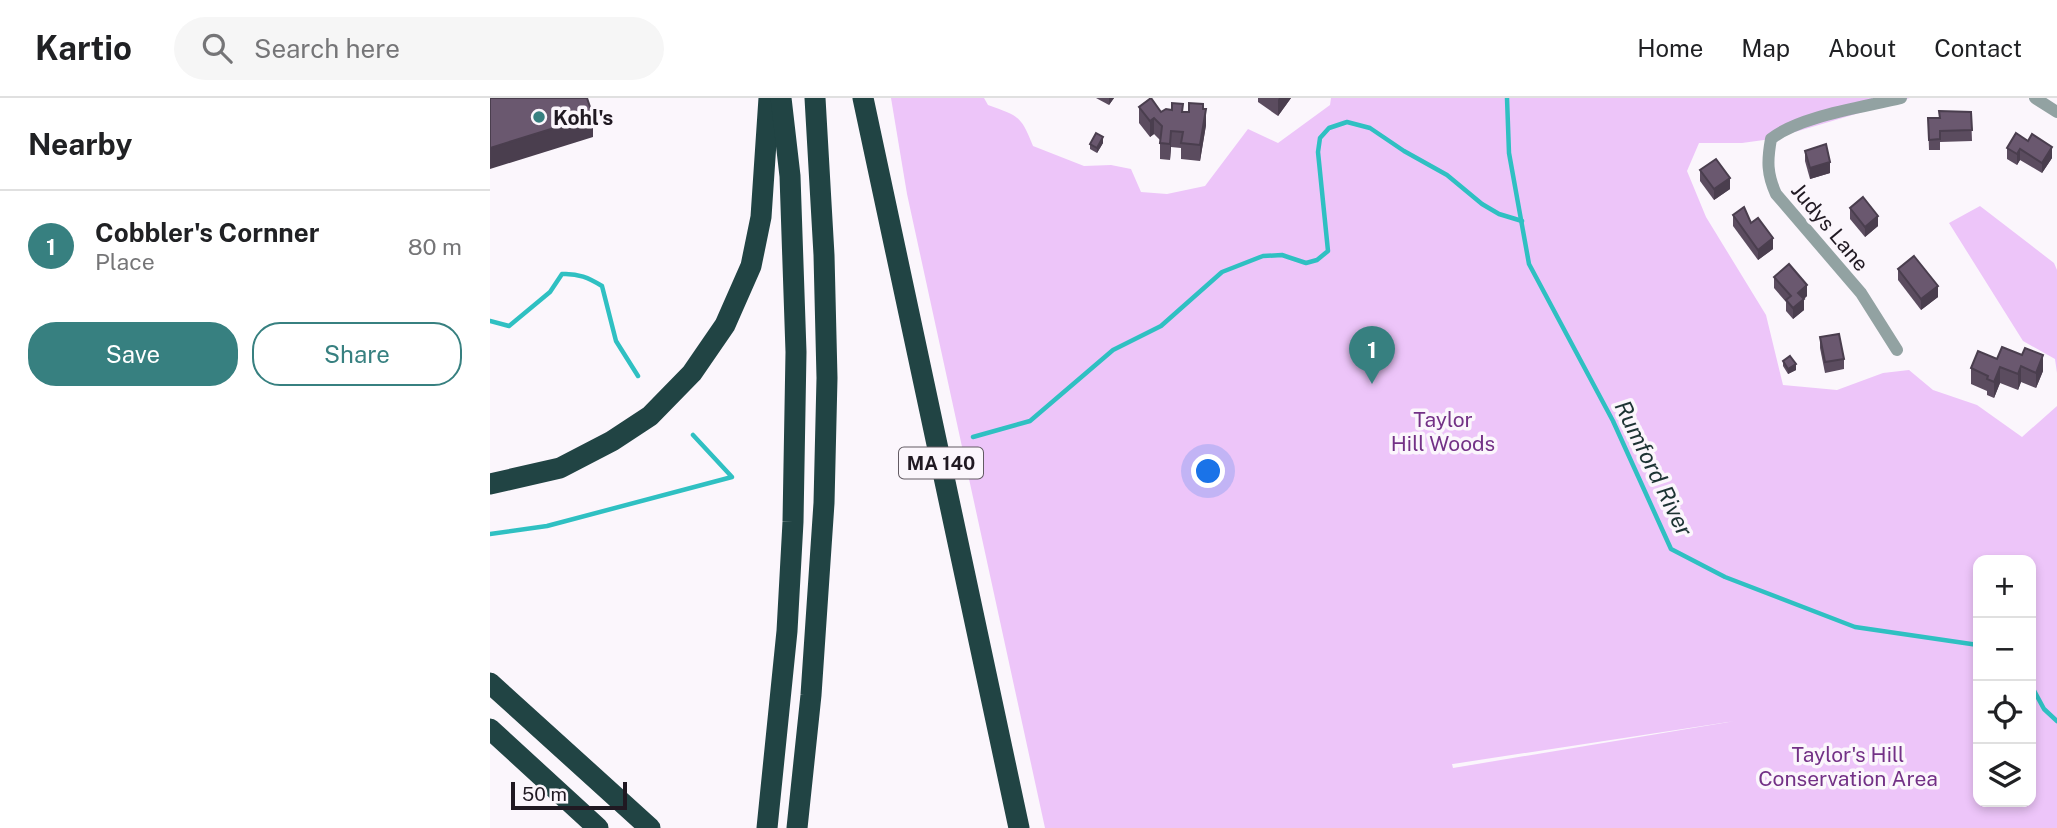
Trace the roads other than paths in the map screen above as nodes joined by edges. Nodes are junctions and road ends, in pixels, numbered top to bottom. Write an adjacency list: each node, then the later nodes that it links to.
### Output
1 (769, 98): 9 (highway)
2 (781, 98): 14 (highway)
3 (815, 98): 15 (highway)
4 (863, 98): 16 (highway, MA 140)
5 (1901, 98): 8 (street, Judys Lane)
6 (2035, 98): 7 (street)
7 (2057, 112)
8 (1898, 350)
9 (490, 484)
10 (490, 683): 13 (highway)
11 (490, 729): 12 (highway)
12 (598, 828)
13 (650, 828)
14 (767, 828)
15 (797, 828)
16 (1019, 828)

